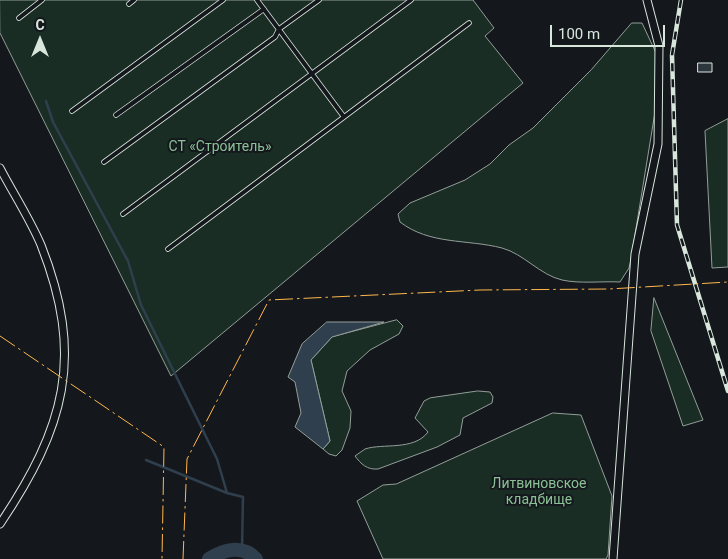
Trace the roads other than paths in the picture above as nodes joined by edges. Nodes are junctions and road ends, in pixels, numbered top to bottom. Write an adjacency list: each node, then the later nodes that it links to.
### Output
1 (134, 0): 8 (lane)
2 (223, 0): 14 (lane)
3 (257, 0): 9 (lane)
4 (319, 0): 12 (lane)
5 (411, 0): 13 (lane)
6 (647, 0): 22 (street)
7 (40, 1): 10 (lane)
8 (129, 4)
9 (264, 9): 12 (lane); 15 (lane)
10 (19, 18)
11 (469, 23): 16 (lane)
12 (279, 30): 13 (lane); 17 (lane)
13 (313, 75): 16 (lane); 19 (lane)
14 (72, 111)
15 (116, 115)
16 (344, 117): 20 (lane)
17 (104, 162)
18 (0, 168): 21 (street)
19 (123, 214)
20 (168, 249)
21 (0, 524)
22 (613, 559)

